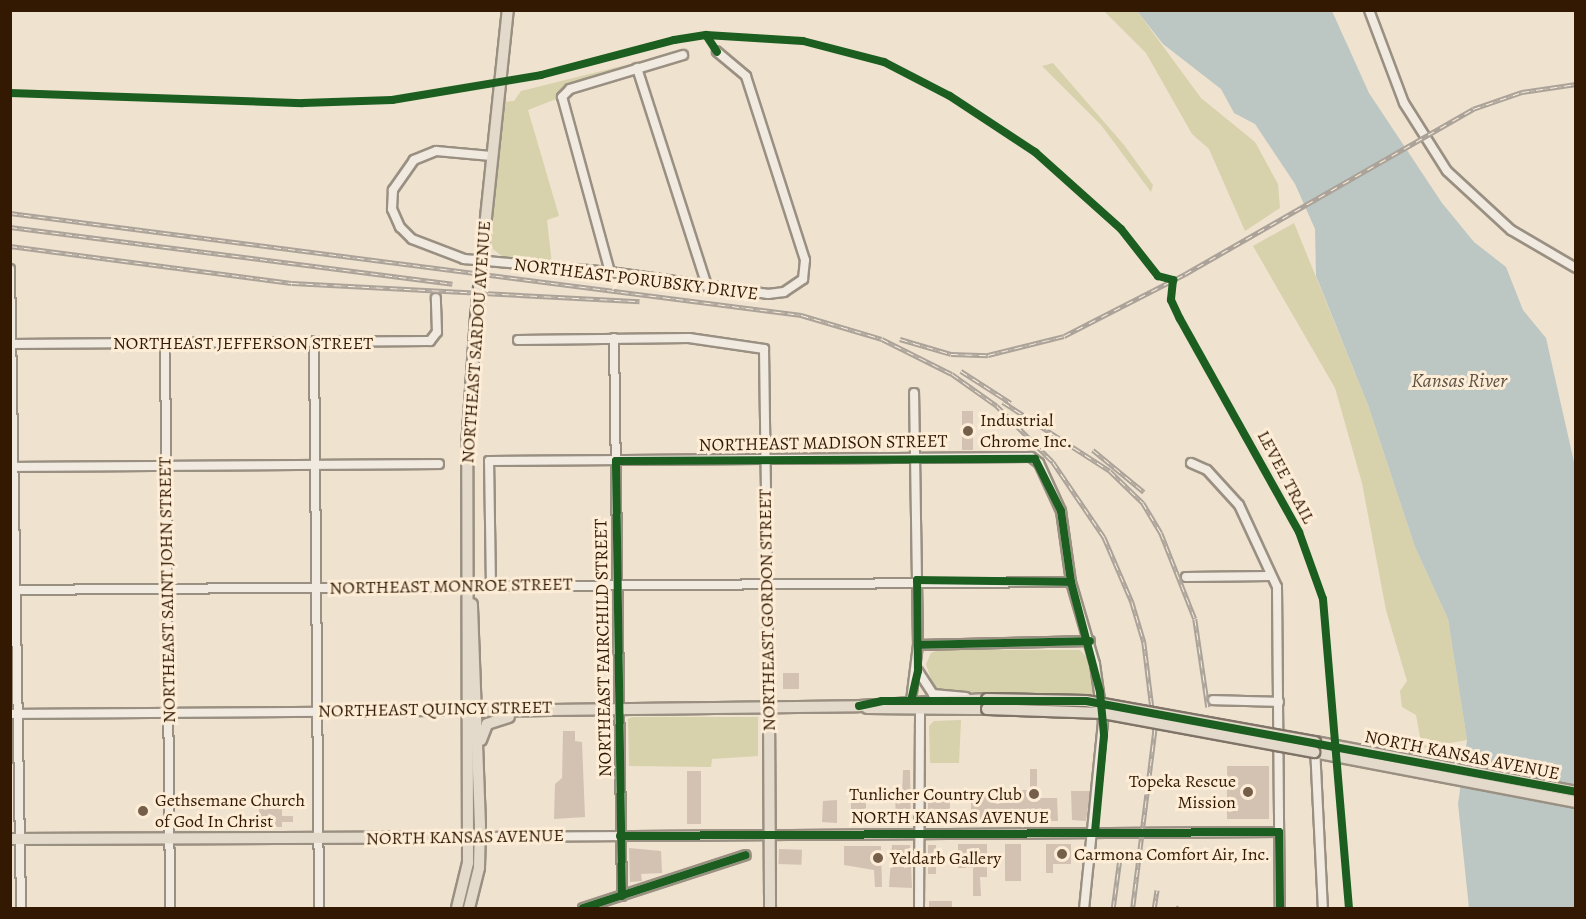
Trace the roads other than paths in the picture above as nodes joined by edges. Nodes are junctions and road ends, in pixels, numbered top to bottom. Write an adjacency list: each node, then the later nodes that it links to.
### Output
1 (508, 10): 6 (main road, NORTHEAST SARDOU AVENUE)
2 (1369, 10): 8 (street)
3 (717, 52): 10 (street, NORTHEAST PORUBSKY DRIVE)
4 (682, 55): 5 (street)
5 (636, 68): 9 (street); 10 (street)
6 (491, 156): 9 (street, NORTHEAST PORUBSKY DRIVE); 32 (main road, NORTHEAST SARDOU AVENUE, bridge)
7 (10, 268): 16 (street)
8 (1575, 268)
9 (610, 272): 10 (street, NORTHEAST PORUBSKY DRIVE)
10 (707, 286)
11 (436, 298): 14 (street, NORTHEAST JEFFERSON STREET)
12 (614, 338): 13 (street); 19 (street, NORTHEAST GORDON STREET); 20 (street, NORTHEAST FAIRCHILD STREET)
13 (518, 340)
14 (314, 341): 15 (street, NORTHEAST JEFFERSON STREET); 24 (street)
15 (165, 342): 16 (street, NORTHEAST JEFFERSON STREET); 23 (street, NORTHEAST SAINT JOHN STREET)
16 (13, 344): 25 (street)
17 (914, 393): 18 (street)
18 (915, 457): 19 (street, NORTHEAST MADISON STREET); 28 (street); 29 (street, NORTHEAST MADISON STREET)
19 (766, 459): 20 (street, NORTHEAST MADISON STREET); 30 (street, NORTHEAST GORDON STREET)
20 (616, 461): 31 (street, NORTHEAST FAIRCHILD STREET); 33 (street, NORTHEAST MADISON STREET)
21 (1191, 463): 26 (street)
22 (439, 464): 24 (street)
23 (166, 465): 24 (street); 25 (street); 35 (street, NORTHEAST SAINT JOHN STREET)
24 (315, 465): 34 (street)
25 (13, 467): 36 (street)
26 (1271, 576): 27 (street); 42 (street)
27 (1186, 577)
28 (916, 580): 29 (street, NORTHEAST MONROE STREET); 30 (street, NORTHEAST MONROE STREET); 38 (street)
29 (1071, 582): 37 (street)
30 (767, 583): 31 (street, NORTHEAST MONROE STREET); 45 (street, NORTHEAST GORDON STREET)
31 (617, 585): 33 (street, NORTHEAST MONROE STREET); 46 (street, NORTHEAST FAIRCHILD STREET)
32 (468, 586): 33 (street, NORTHEAST MONROE STREET); 34 (street, NORTHEAST MONROE STREET); 50 (main road, NORTHEAST SARDOU AVENUE)
33 (491, 586)
34 (314, 588): 35 (street, NORTHEAST MONROE STREET); 49 (street)
35 (167, 589): 36 (street, NORTHEAST MONROE STREET); 51 (street, NORTHEAST SAINT JOHN STREET)
36 (14, 590): 52 (street)
37 (1090, 641): 38 (street); 58 (street)
38 (918, 645): 39 (street)
39 (918, 671): 41 (street); 43 (street)
40 (1213, 700): 42 (street)
41 (911, 701): 43 (main road, NORTHEAST QUINCY STREET); 44 (main road, NORTHEAST QUINCY STREET)
42 (1279, 702): 59 (street)
43 (985, 703): 48 (main road, NORTHEAST QUINCY STREET); 53 (main road, NORTH KANSAS AVENUE, bridge)
44 (859, 706): 45 (main road, NORTHEAST QUINCY STREET); 48 (main road, NORTHEAST QUINCY STREET)
45 (769, 707): 46 (main road, NORTHEAST QUINCY STREET); 60 (main road, NORTHEAST GORDON STREET)
46 (619, 708): 47 (main road, NORTHEAST QUINCY STREET); 61 (street, NORTHEAST FAIRCHILD STREET)
47 (547, 709): 50 (main road, NORTHEAST QUINCY STREET); 54 (main road)
48 (920, 710): 57 (street)
49 (316, 711): 50 (street, NORTHEAST QUINCY STREET); 51 (street, NORTHEAST QUINCY STREET); 62 (street)
50 (472, 711): 54 (main road); 63 (main road)
51 (168, 713): 52 (street, NORTHEAST QUINCY STREET); 64 (street, NORTHEAST SAINT JOHN STREET)
52 (14, 714): 65 (street)
53 (1315, 747): 55 (main road, NORTH KANSAS AVENUE); 56 (main road, NORTH KANSAS AVENUE); 78 (street)
54 (479, 772): 63 (main road)
55 (1575, 792)
56 (1575, 802)
57 (919, 832): 58 (street, NORTH KANSAS AVENUE); 60 (street, NORTH KANSAS AVENUE); 75 (street)
58 (1095, 832): 59 (street, NORTH KANSAS AVENUE); 76 (street)
59 (1279, 832): 77 (street)
60 (768, 835): 61 (street, NORTH KANSAS AVENUE); 74 (main road, NORTHEAST GORDON STREET)
61 (620, 836): 63 (street, NORTH KANSAS AVENUE); 67 (street, NORTHEAST FAIRCHILD STREET)
62 (318, 837): 63 (main road, NORTH KANSAS AVENUE); 64 (main road, NORTH KANSAS AVENUE); 70 (street)
63 (474, 837): 71 (main road); 72 (main road)
64 (169, 839): 65 (main road, NORTH KANSAS AVENUE); 69 (street, NORTHEAST SAINT JOHN STREET)
65 (15, 840): 68 (street)
66 (746, 855): 67 (street)
67 (621, 896): 73 (street)
68 (21, 909)
69 (170, 909)
70 (320, 909)
71 (457, 909)
72 (469, 909)
73 (583, 909)
74 (770, 909)
75 (919, 909)
76 (1084, 909)
77 (1280, 909)
78 (1323, 909)

